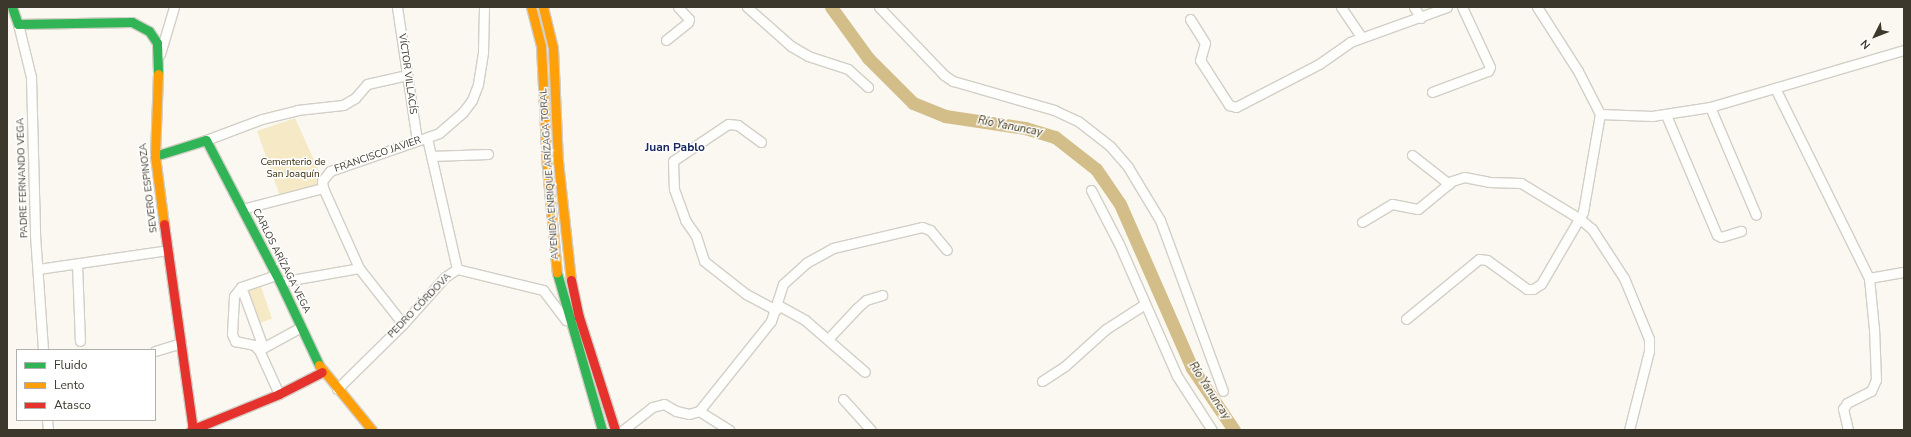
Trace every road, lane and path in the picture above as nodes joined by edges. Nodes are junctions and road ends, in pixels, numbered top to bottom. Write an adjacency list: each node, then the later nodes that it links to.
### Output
1 (12, 7): 17 (street, PADRE FERNANDO VEGA)
2 (174, 7): 21 (street)
3 (397, 7): 22 (street, VÍCTOR VILLACÍS)
4 (484, 7): 29 (street, FRANCISCO JAVIER)
5 (531, 7): 60 (street, AVENIDA ENRIQUE ARÍZAGA TORAL)
6 (543, 7): 80 (street, AVENIDA ENRIQUE ARÍZAGA TORAL)
7 (678, 7): 19 (street)
8 (747, 7): 23 (street)
9 (879, 7): 72 (street)
10 (1341, 7): 18 (street)
11 (1414, 7): 15 (street)
12 (1447, 7): 15 (street)
13 (1462, 7): 25 (street)
14 (1537, 7): 27 (street)
15 (1421, 18): 18 (street)
16 (1190, 19): 18 (street)
17 (18, 24): 21 (street, SEVERO ESPINOZA); 49 (street, PADRE FERNANDO VEGA)
18 (1361, 37)
19 (666, 40)
20 (1904, 50): 24 (street)
21 (159, 57): 35 (street, SEVERO ESPINOZA)
22 (407, 75): 30 (street); 31 (street, VÍCTOR VILLACÍS)
23 (868, 87)
24 (1775, 88): 26 (street); 53 (street)
25 (1432, 92)
26 (1710, 107): 28 (street); 41 (street)
27 (1600, 114): 28 (street); 42 (street)
28 (1666, 115): 44 (street)
29 (427, 138): 31 (street, FRANCISCO JAVIER); 36 (street)
30 (206, 140): 35 (street); 40 (street, CARLOS ARÍZAGA VEGA)
31 (417, 141): 38 (street, FRANCISCO JAVIER)
32 (761, 142): 57 (street)
33 (488, 154): 36 (street)
34 (1412, 155): 37 (street)
35 (156, 156): 45 (street, SEVERO ESPINOZA)
36 (431, 156): 50 (street)
37 (1449, 184): 42 (street); 43 (street)
38 (323, 188): 40 (street); 48 (street)
39 (1091, 190): 56 (street)
40 (242, 209): 52 (street, CARLOS ARÍZAGA VEGA)
41 (1756, 216)
42 (1580, 219): 58 (street); 86 (street)
43 (1362, 222)
44 (1741, 231)
45 (168, 250): 47 (street); 64 (street, SEVERO ESPINOZA)
46 (947, 250): 57 (street)
47 (77, 264): 49 (street); 63 (street)
48 (359, 268): 52 (street); 59 (street)
49 (38, 269): 66 (street, PADRE FERNANDO VEGA)
50 (457, 269): 59 (street, PEDRO CÓRDOVA); 60 (street, PEDRO CÓRDOVA)
51 (1904, 272): 53 (street)
52 (278, 278): 54 (street); 61 (street, CARLOS ARÍZAGA VEGA)
53 (1869, 278): 87 (street)
54 (241, 287): 65 (street); 65 (street)
55 (882, 295): 62 (street)
56 (1145, 304): 70 (street); 85 (street)
57 (777, 307): 62 (street); 75 (street)
58 (1406, 319)
59 (403, 324): 71 (street, PEDRO CÓRDOVA)
60 (570, 325): 79 (street, AVENIDA ENRIQUE ARÍZAGA TORAL)
61 (301, 327): 65 (street); 68 (street, CARLOS ARÍZAGA VEGA)
62 (828, 339): 69 (street)
63 (80, 341)
64 (181, 342): 67 (street); 77 (street, SEVERO ESPINOZA)
65 (261, 348): 73 (street)
66 (43, 349)
67 (156, 351)
68 (322, 372): 71 (street, CARLOS ARÍZAGA VEGA); 73 (street)
69 (865, 372)
70 (1042, 381)
71 (337, 389): 78 (street, CARLOS ARÍZAGA VEGA)
72 (1223, 391)
73 (279, 394): 77 (street)
74 (843, 399): 84 (street)
75 (699, 411): 76 (street); 83 (street)
76 (634, 421): 81 (street); 82 (street)
77 (192, 430)
78 (372, 430)
79 (602, 430)
80 (615, 430)
81 (623, 430)
82 (638, 430)
83 (729, 430)
84 (871, 430)
85 (1212, 430)
86 (1628, 430)
87 (1848, 430)

